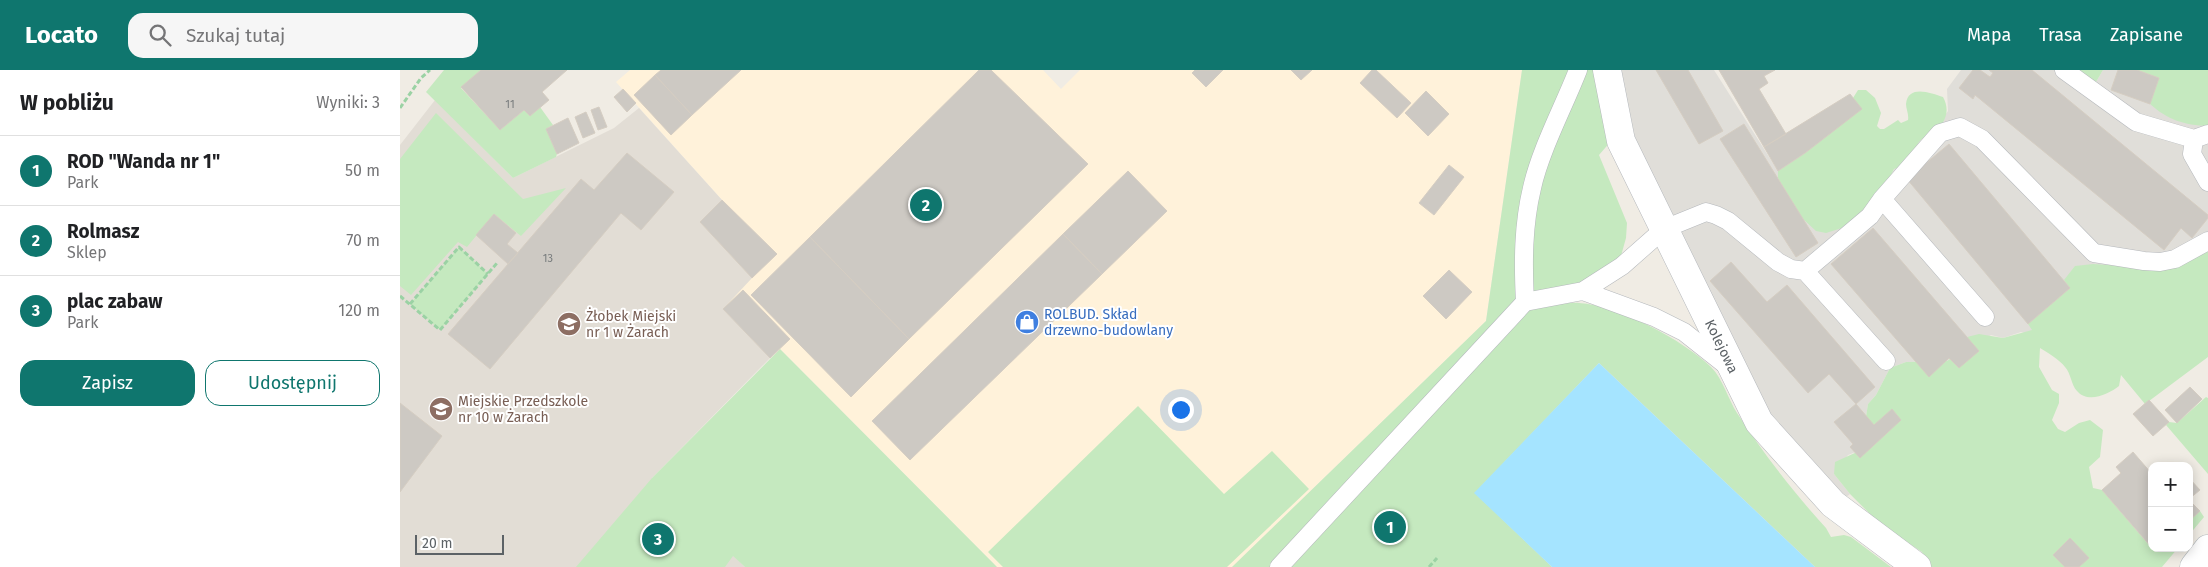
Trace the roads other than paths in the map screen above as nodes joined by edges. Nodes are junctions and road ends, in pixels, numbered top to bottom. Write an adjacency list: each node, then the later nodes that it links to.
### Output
1 (1578, 70): 11 (lane)
2 (1607, 70): 7 (street, Kolejowa)
3 (2064, 70): 4 (lane)
4 (2201, 136): 5 (lane)
5 (2208, 182)
6 (1882, 199): 8 (lane); 9 (lane); 12 (lane)
7 (1664, 229): 9 (lane); 10 (lane); 14 (street, Kolejowa)
8 (2208, 241)
9 (1805, 271): 13 (lane)
10 (1583, 291): 11 (lane); 14 (lane)
11 (1525, 302): 16 (lane)
12 (1985, 317)
13 (1886, 360)
14 (1732, 370): 17 (street, Kolejowa)
15 (2208, 549): 18 (street)
16 (1279, 567)
17 (1918, 567)
18 (2194, 567)

